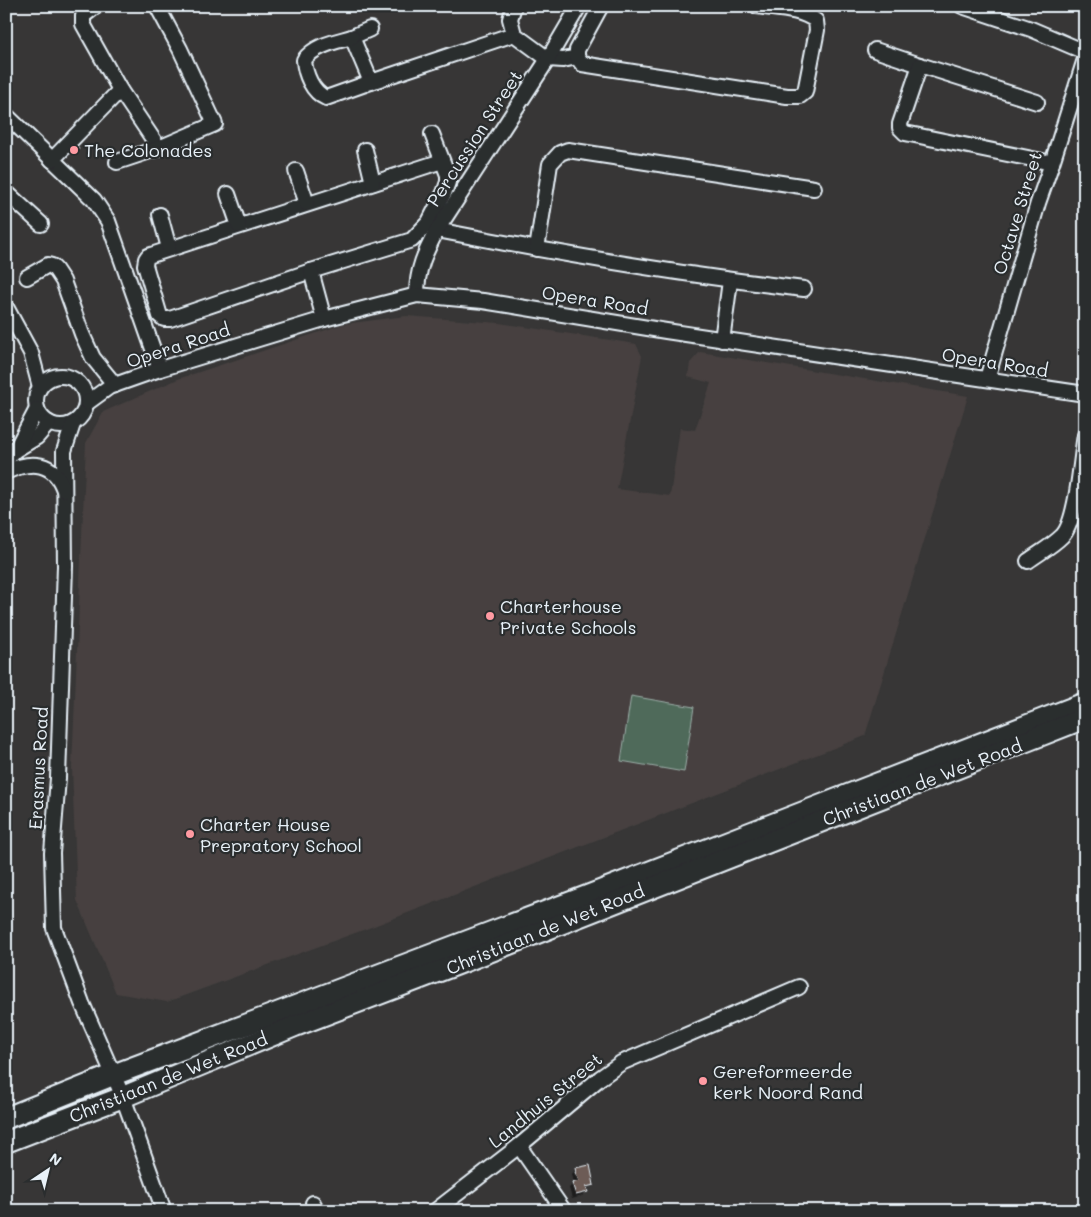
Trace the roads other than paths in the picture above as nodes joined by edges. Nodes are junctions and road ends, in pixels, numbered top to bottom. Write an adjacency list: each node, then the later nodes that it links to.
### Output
1 (96, 6): 18 (street)
2 (157, 6): 22 (street)
3 (514, 6): 9 (street)
4 (579, 6): 13 (street, Percussion Street)
5 (601, 6): 14 (street)
6 (757, 6): 14 (street)
7 (962, 6): 12 (street)
8 (370, 28): 10 (street)
9 (514, 34): 13 (street); 17 (street)
10 (352, 37): 17 (street); 17 (street)
11 (876, 50): 16 (street)
12 (1085, 52)
13 (548, 58): 14 (street); 37 (street, Percussion Street)
14 (570, 58)
15 (1085, 59): 27 (street, Octave Street)
16 (920, 64): 19 (street); 27 (street)
17 (371, 82)
18 (120, 90): 22 (street); 24 (street)
19 (1037, 102)
20 (6, 115): 24 (street)
21 (432, 134): 25 (street)
22 (160, 148): 26 (street)
23 (365, 150): 29 (street)
24 (52, 160): 49 (street)
25 (442, 161): 29 (street); 40 (street)
26 (118, 162)
27 (1052, 163): 51 (street, Octave Street)
28 (296, 171): 33 (street)
29 (373, 183): 33 (street)
30 (814, 188): 39 (street)
31 (6, 192): 35 (street)
32 (228, 194): 36 (street)
33 (307, 204): 36 (street)
34 (160, 215): 38 (street)
35 (41, 224)
36 (239, 226): 38 (street)
37 (438, 230): 39 (street); 44 (street, Percussion Street)
38 (169, 248): 40 (street)
39 (537, 249): 42 (street)
40 (311, 272): 46 (street)
41 (27, 277): 54 (street)
42 (730, 281): 43 (street); 47 (street)
43 (804, 289)
44 (417, 296): 46 (street, Opera Road); 47 (street, Opera Road)
45 (6, 307): 48 (street)
46 (324, 319): 49 (street, Opera Road)
47 (722, 340): 51 (street, Opera Road)
48 (30, 353): 50 (street); 53 (street)
49 (160, 369): 54 (street, Opera Road)
50 (58, 376): 52 (street); 53 (street)
51 (987, 379): 55 (street, Opera Road)
52 (80, 384): 54 (street, Opera Road); 56 (street)
53 (40, 386): 57 (street)
54 (112, 386): 56 (street, Opera Road)
55 (1085, 394)
56 (86, 403): 59 (street)
57 (37, 409): 58 (street); 61 (street)
58 (51, 424): 59 (street); 61 (street); 62 (street, Erasmus Road)
59 (73, 424): 62 (street, Erasmus Road)
60 (1085, 434): 66 (street)
61 (16, 449): 63 (street)
62 (64, 451): 65 (street, Erasmus Road)
63 (6, 460)
64 (6, 472): 65 (street)
65 (66, 495): 70 (street, Erasmus Road)
66 (1028, 562)
67 (1085, 703): 70 (main road, Christiaan de Wet Road)
68 (1085, 718): 71 (main road, Christiaan de Wet Road)
69 (799, 987): 74 (street, Landhuis Street)
70 (113, 1075): 71 (street, Erasmus Road); 72 (main road, Christiaan de Wet Road)
71 (123, 1097): 73 (main road, Christiaan de Wet Road); 75 (street, Erasmus Road)
72 (6, 1118)
73 (6, 1142)
74 (519, 1146): 76 (street, Landhuis Street); 77 (street)
75 (164, 1211)
76 (435, 1211)
77 (564, 1211)

